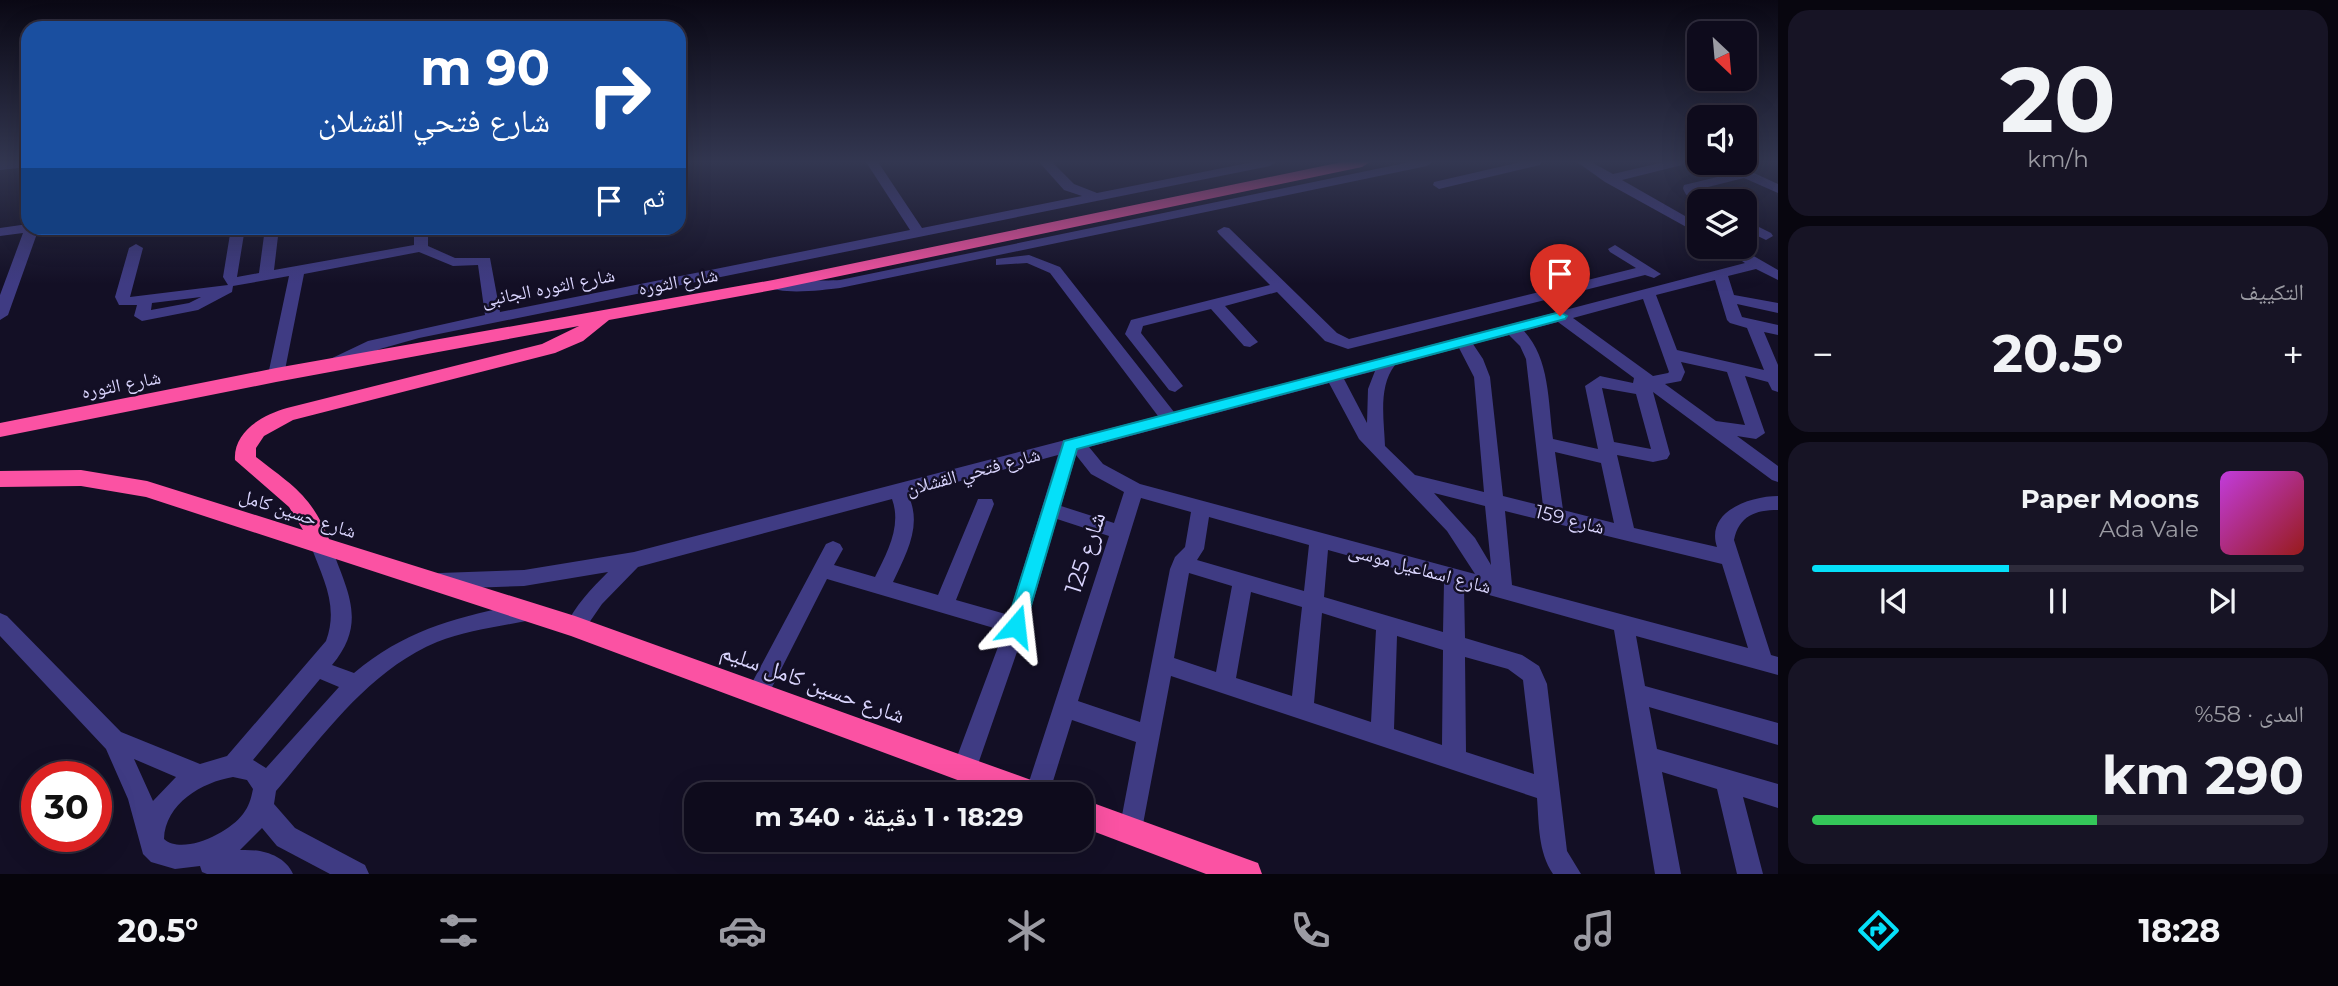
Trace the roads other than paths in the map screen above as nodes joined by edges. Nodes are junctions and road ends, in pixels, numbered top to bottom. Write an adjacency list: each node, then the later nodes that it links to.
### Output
1 (903, 203): 9 (street)
2 (1063, 203): 6 (street, شارع الثوره الجانبى)
3 (1167, 203): 28 (highway, شارع الثوره)
4 (1231, 203): 27 (street)
5 (1652, 203): 7 (street)
6 (1052, 205): 9 (street, شارع الثوره الجانبى)
7 (1687, 223)
8 (21, 229): 12 (street)
9 (923, 231): 39 (street, شارع الثوره الجانبى)
10 (1224, 231): 31 (street)
11 (1757, 231): 17 (street)
12 (0, 232)
13 (29, 235): 36 (street)
14 (237, 235): 29 (street)
15 (271, 235): 26 (street)
16 (421, 235): 19 (street)
17 (1766, 236)
18 (136, 248): 29 (street)
19 (421, 248): 24 (street); 39 (street)
20 (1615, 249): 23 (street)
21 (1752, 259): 22 (street)
22 (1770, 268): 25 (street, شارع فتحي القشلان)
23 (1647, 270): 30 (street); 31 (street)
24 (297, 271): 26 (street); 49 (street)
25 (1720, 274): 30 (street, شارع فتحي القشلان); 33 (street)
26 (267, 277): 29 (street)
27 (855, 281): 28 (street); 54 (street)
28 (773, 285): 37 (highway, شارع الثوره)
29 (232, 286)
30 (1673, 286): 32 (street, شارع فتحي القشلان)
31 (1281, 287): 34 (street)
32 (1648, 293): 38 (street, شارع فتحي القشلان); 45 (street)
33 (1728, 298): 35 (street); 40 (street)
34 (1214, 303): 43 (street); 53 (street)
35 (1778, 308)
36 (0, 315)
37 (605, 316): 47 (highway, شارع الثوره); 75 (highway)
38 (1560, 316): 41 (street, شارع فتحي القشلان); 51 (street)
39 (492, 317): 47 (street, شارع الثوره الجانبى)
40 (1754, 325): 42 (street); 52 (street)
41 (1513, 329): 44 (street, شارع فتحي القشلان); 57 (street)
42 (1778, 330)
43 (1250, 342)
44 (1463, 342): 46 (street, شارع فتحي القشلان); 66 (street)
45 (1671, 354): 48 (street); 51 (street)
46 (1390, 361): 50 (street, شارع فتحي القشلان); 59 (street)
47 (332, 365): 49 (highway, شارع الثوره)
48 (1734, 369): 52 (street); 55 (street)
49 (276, 375): 56 (highway, شارع الثوره)
50 (1334, 376): 54 (street, شارع فتحي القشلان); 59 (street)
51 (1644, 382): 55 (street); 60 (street); 60 (street)
52 (1777, 382)
53 (1175, 386)
54 (1170, 419): 58 (street, شارع فتحي القشلان)
55 (1710, 426): 61 (street)
56 (0, 430)
57 (1544, 443): 60 (street); 71 (street)
58 (1073, 444): 64 (street, شارع اسماعيل موسى); 65 (street, شارع فتحي القشلان); 70 (street)
59 (1376, 447): 63 (street)
60 (1608, 453): 73 (street)
61 (1778, 475)
62 (0, 479): 75 (highway, شارع حسين كامل)
63 (1412, 481): 66 (street, شارع 159); 85 (street)
64 (1134, 489): 69 (street, شارع اسماعيل موسى); 72 (street, شارع 125)
65 (897, 491): 78 (street, شارع فتحي القشلان); 84 (street)
66 (1494, 501): 71 (street, شارع 159); 85 (street)
67 (1778, 503): 77 (street)
68 (985, 505): 87 (street)
69 (1201, 508): 74 (street, شارع اسماعيل موسى); 79 (street)
70 (1051, 510): 72 (street); 92 (street)
71 (1553, 515): 73 (street, شارع 159)
72 (1120, 532): 102 (street, شارع 125)
73 (1626, 533): 77 (street, شارع 159)
74 (1319, 540): 81 (street, شارع اسماعيل موسى); 86 (street)
75 (321, 546): 83 (highway, شارع حسين كامل); 97 (street)
76 (833, 549): 80 (street)
77 (1728, 558): 96 (street)
78 (634, 560): 83 (street, شارع فتحي القشلان); 93 (street, شارع فتحي القشلان)
79 (1182, 564): 82 (street); 95 (street)
80 (823, 570): 84 (street); 101 (street)
81 (1454, 578): 85 (street, شارع اسماعيل موسى); 94 (street)
82 (1243, 581): 86 (street); 99 (street)
83 (430, 582): 88 (highway, شارع حسين كامل)
84 (881, 587): 87 (street)
85 (1497, 589): 91 (street, شارع اسماعيل موسى)
86 (1313, 602): 90 (street); 103 (street)
87 (944, 605): 92 (street)
88 (526, 612): 93 (highway, شارع حسين كامل); 98 (street)
89 (0, 622): 107 (street)
90 (1387, 624): 94 (street); 106 (street)
91 (1623, 624): 96 (street, شارع اسماعيل موسى); 100 (street)
92 (1016, 626): 111 (street)
93 (575, 627): 101 (highway, شارع حسين كامل سليم)
94 (1454, 644): 109 (street); 116 (street)
95 (1162, 664): 99 (street); 105 (street)
96 (1771, 664)
97 (317, 669): 98 (street); 110 (street)
98 (355, 683): 118 (street)
99 (1224, 685): 103 (street)
100 (1635, 693): 104 (street); 108 (street)
101 (757, 694): 111 (highway, شارع حسين كامل سليم)
102 (1065, 707): 105 (street); 115 (street, شارع 125)
103 (1302, 710): 106 (street)
104 (1778, 734)
105 (1149, 736): 120 (street)
106 (1382, 736): 109 (street)
107 (114, 741): 112 (street); 121 (street)
108 (1647, 757): 113 (street); 127 (street)
109 (1454, 760): 116 (street)
110 (233, 766): 112 (street); 118 (street)
111 (964, 770): 114 (highway, شارع حسين كامل سليم)
112 (200, 775): 121 (street)
113 (1727, 781): 117 (street); 128 (street)
114 (999, 782)
115 (1038, 782)
116 (1547, 790): 126 (street)
117 (1778, 796)
118 (264, 798): 122 (street); 124 (street)
119 (1094, 817): 120 (highway)
120 (1131, 831): 125 (highway)
121 (151, 839): 122 (street)
122 (204, 863): 123 (street)
123 (280, 874)
124 (356, 874)
125 (1247, 874)
126 (1569, 874)
127 (1668, 874)
128 (1750, 874)

